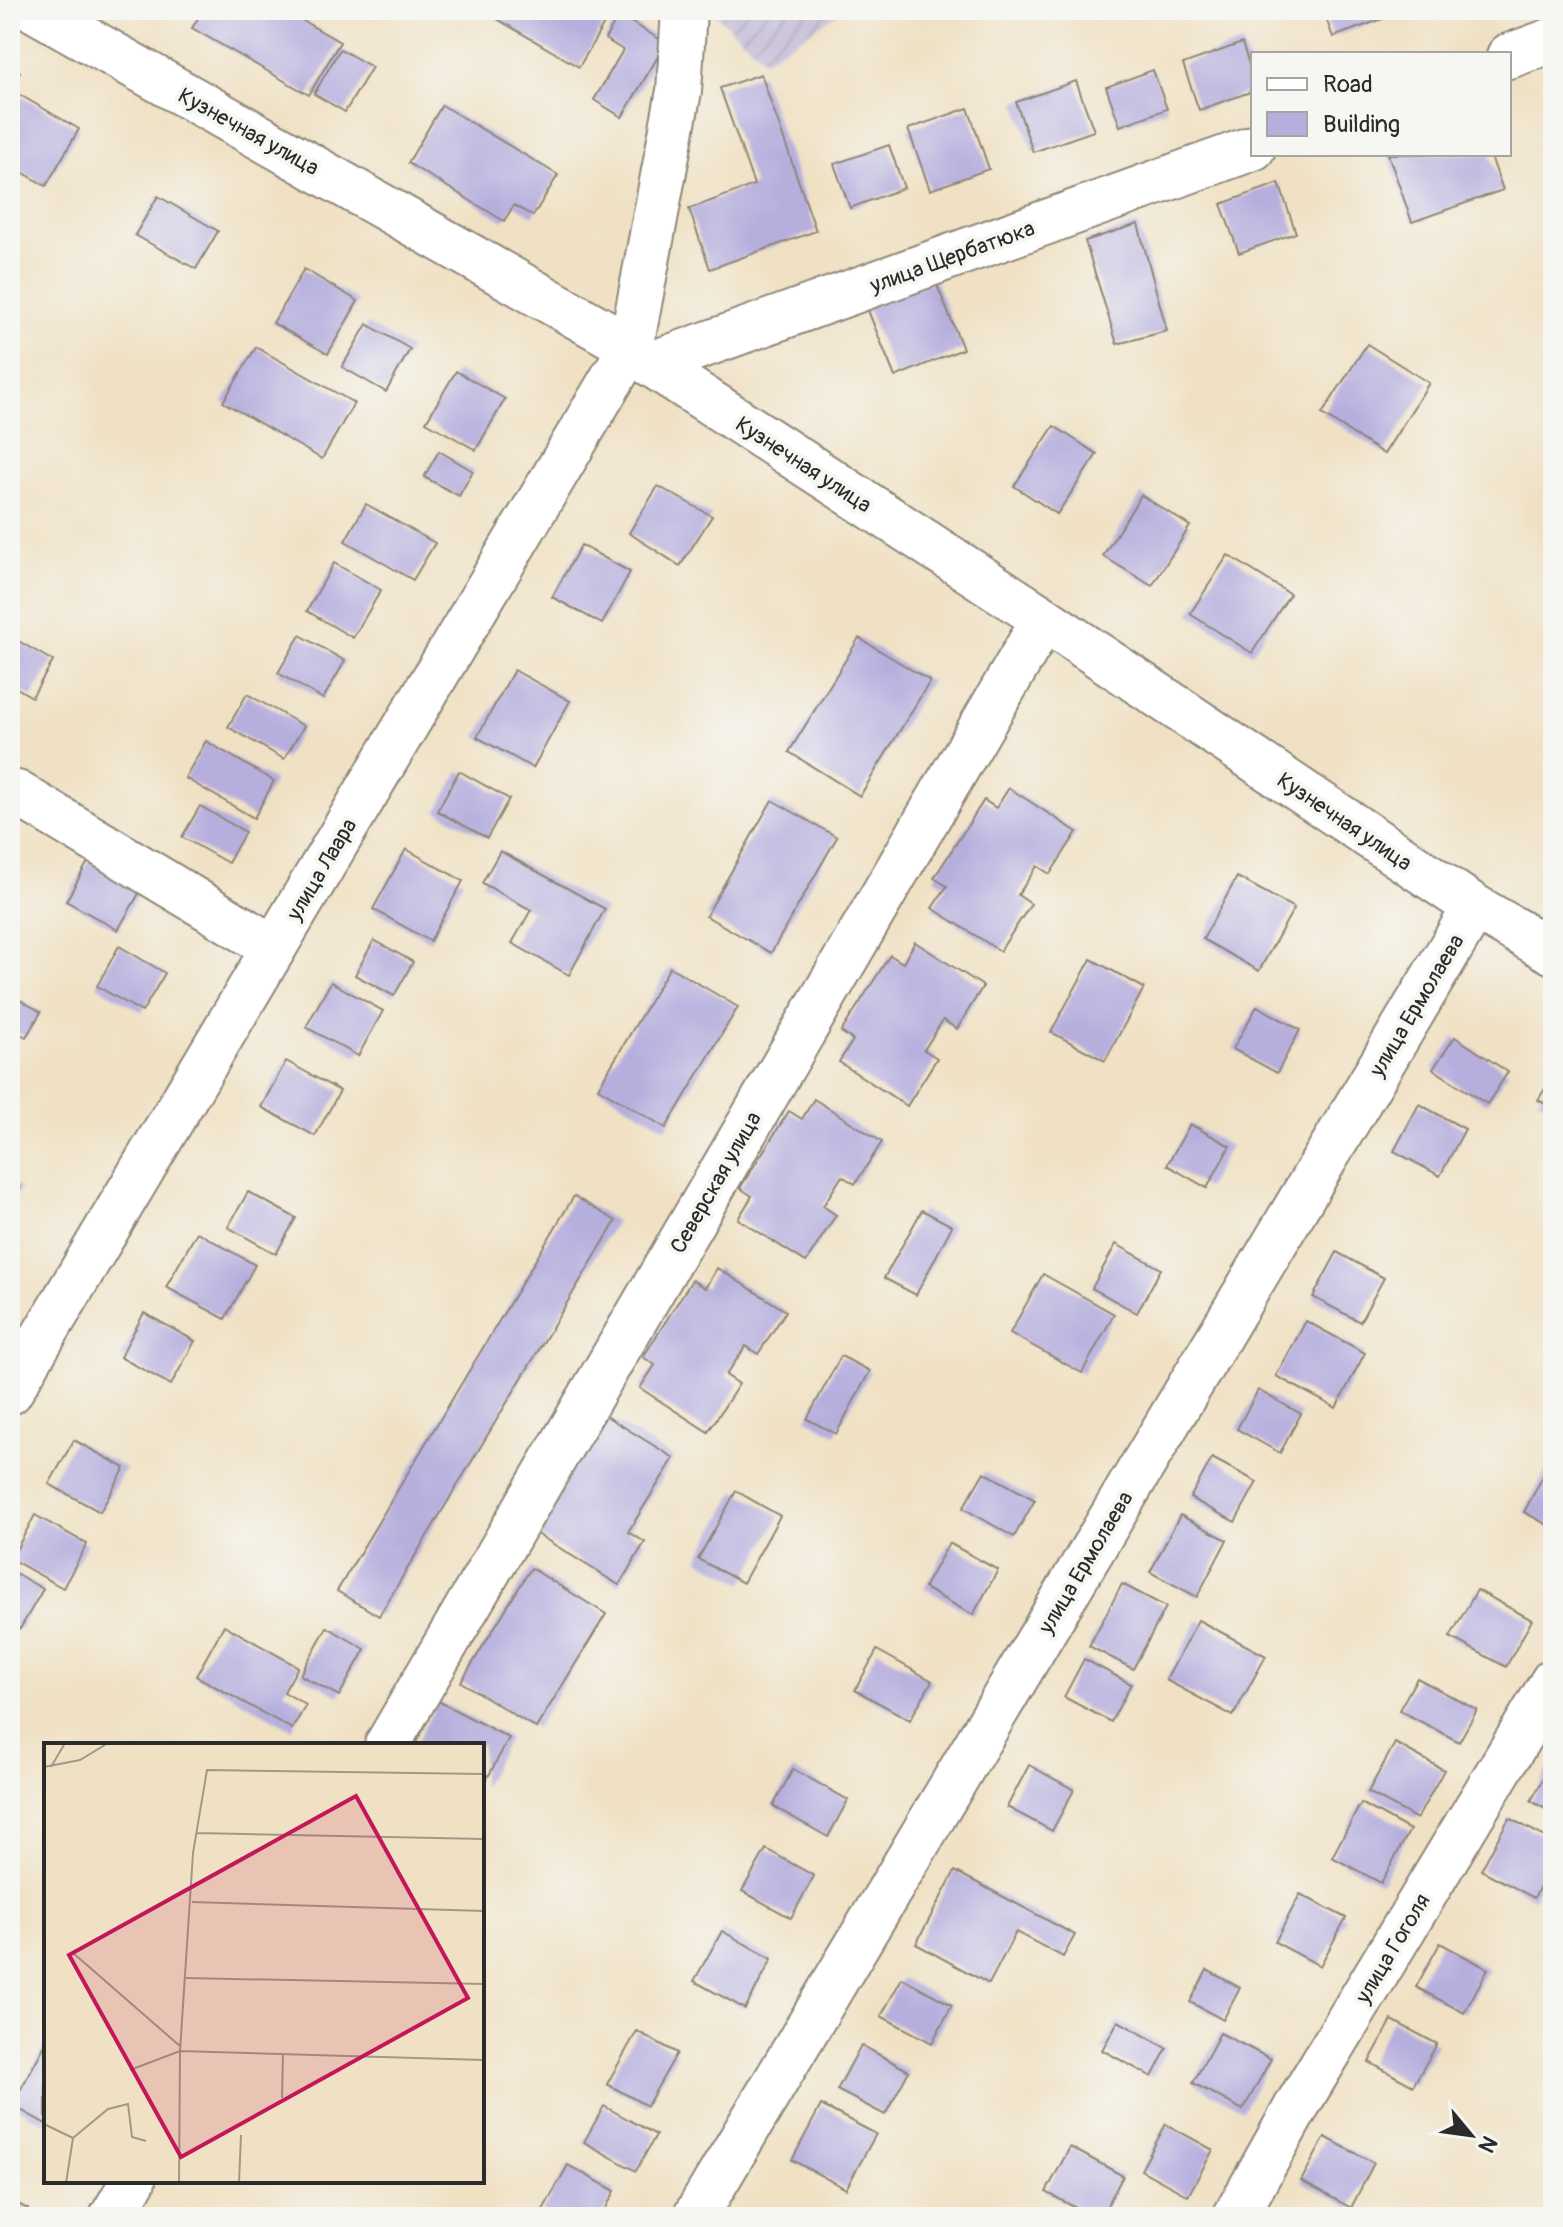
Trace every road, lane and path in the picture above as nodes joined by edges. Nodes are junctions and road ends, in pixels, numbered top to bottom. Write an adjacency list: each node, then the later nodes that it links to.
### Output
1 (35, 10): 6 (street, Кузнечная улица)
2 (684, 10): 6 (street)
3 (1553, 40): 4 (street)
4 (1511, 55)
5 (1251, 149): 6 (street, улица Щербатюка)
6 (641, 355): 7 (street, Кузнечная улица); 10 (street, улица Лаара)
7 (1044, 619): 9 (street, Кузнечная улица); 14 (street, Северская улица)
8 (17, 793): 10 (street)
9 (1475, 907): 11 (street, Кузнечная улица); 17 (street, улица Ермолаева)
10 (274, 948): 12 (street, улица Лаара)
11 (1553, 952)
12 (10, 1392)
13 (1553, 1681): 18 (street, улица Гоголя)
14 (388, 1743)
15 (132, 2183): 16 (street)
16 (112, 2217)
17 (695, 2217)
18 (1235, 2217)

